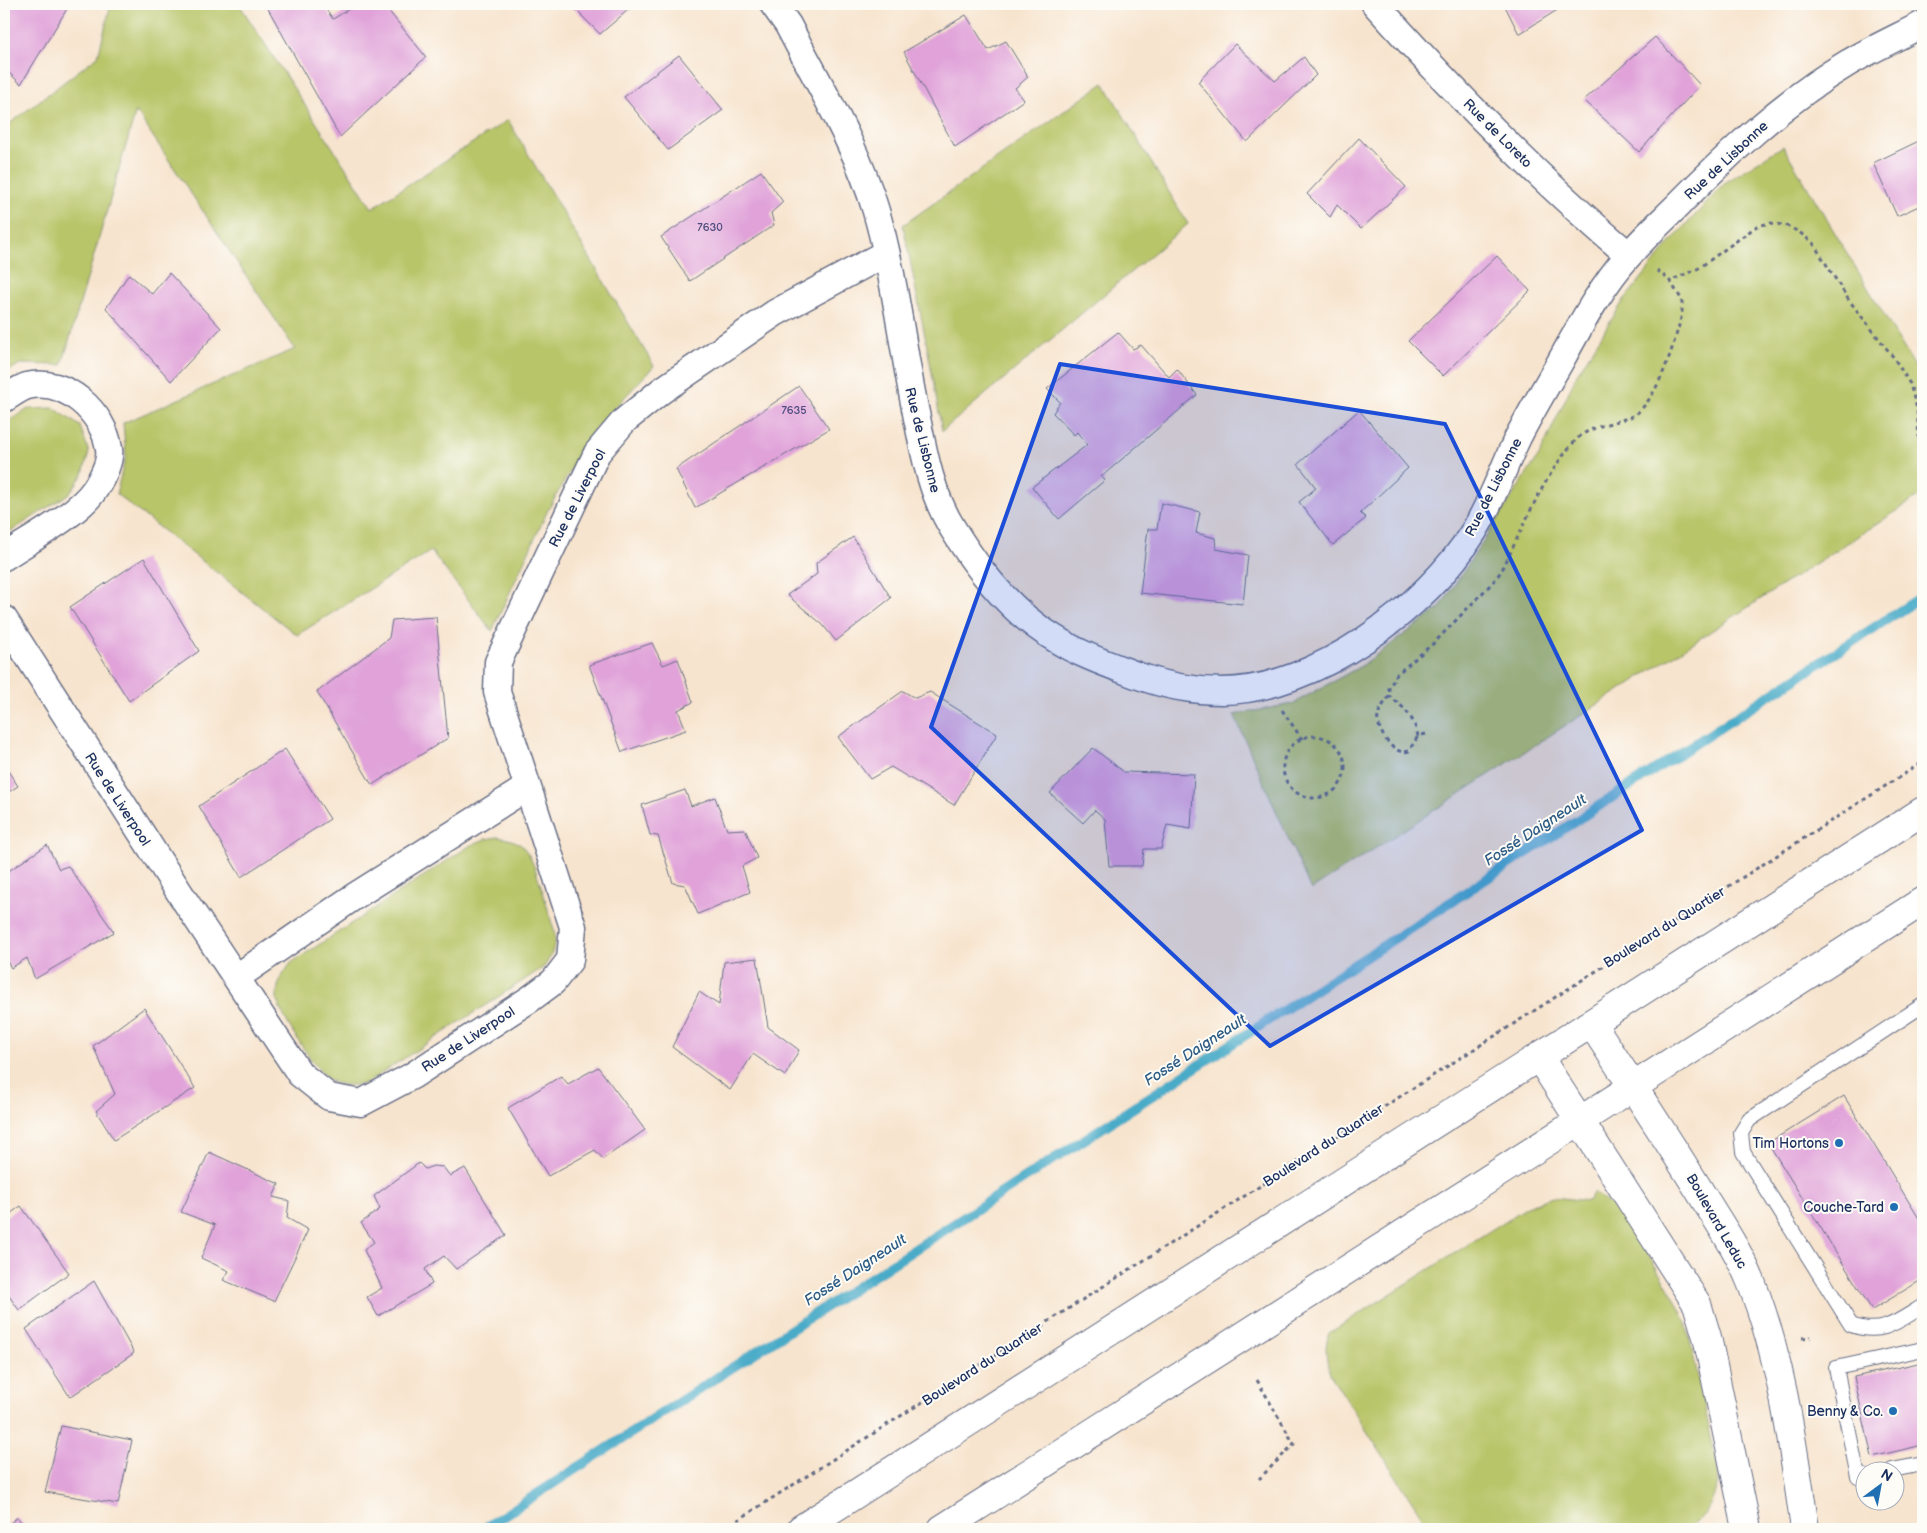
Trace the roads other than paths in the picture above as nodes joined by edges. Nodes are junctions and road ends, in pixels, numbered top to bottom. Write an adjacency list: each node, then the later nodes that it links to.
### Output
1 (773, 4): 4 (street, Rue de Lisbonne)
2 (1375, 4): 5 (street, Rue de Loreto)
3 (1923, 24): 5 (street, Rue de Lisbonne)
4 (886, 254): 5 (street, Rue de Lisbonne); 9 (street, Rue de Liverpool)
5 (1639, 260)
6 (4, 399): 7 (street)
7 (4, 558)
8 (4, 619): 12 (street, Rue de Liverpool)
9 (526, 788): 12 (street); 12 (street, Rue de Liverpool)
10 (1923, 812): 14 (main road)
11 (1923, 901): 16 (main road)
12 (236, 977)
13 (1923, 1005): 18 (lane)
14 (1592, 1024): 15 (main road); 16 (main road, Boulevard Leduc)
15 (1539, 1057): 17 (main road); 23 (main road)
16 (1633, 1087): 17 (main road); 26 (main road, Boulevard Leduc)
17 (1581, 1120): 24 (main road); 25 (main road)
18 (1923, 1306)
19 (1923, 1349): 20 (lane)
20 (1855, 1460)
21 (1923, 1464): 22 (lane)
22 (1904, 1468)
23 (801, 1529)
24 (942, 1529)
25 (1747, 1529)
26 (1804, 1529)

